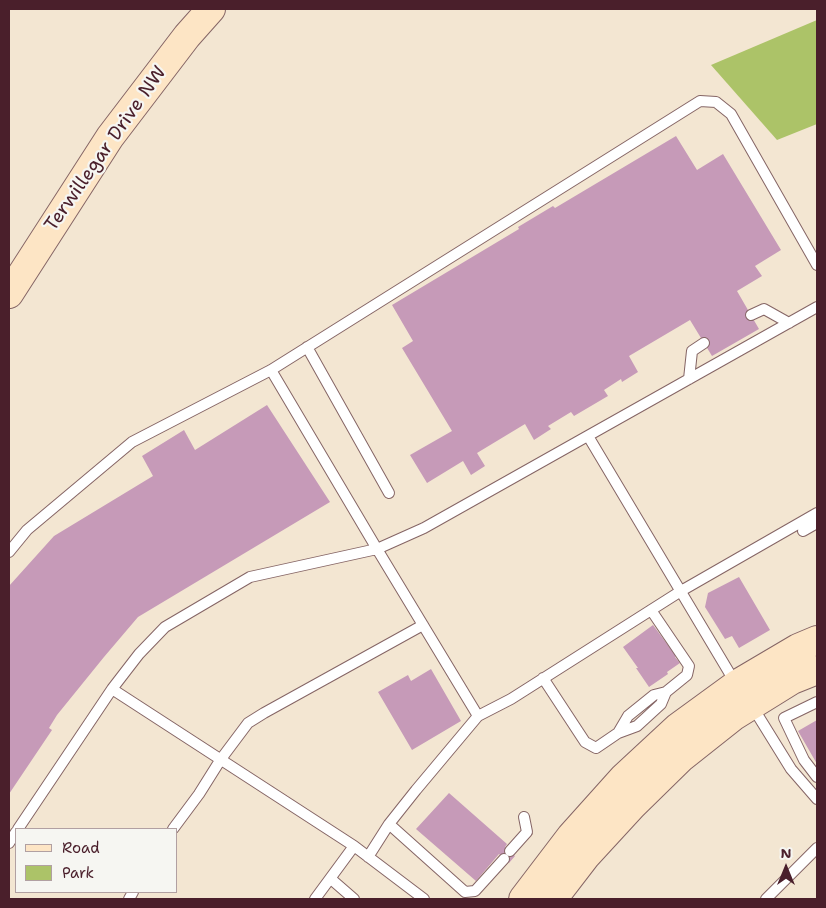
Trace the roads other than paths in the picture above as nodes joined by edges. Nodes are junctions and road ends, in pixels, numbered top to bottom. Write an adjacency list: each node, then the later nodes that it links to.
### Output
1 (211, 9): 3 (street, Terwillegar Drive NW)
2 (817, 265): 8 (lane)
3 (9, 294)
4 (817, 307): 6 (lane)
5 (751, 316): 6 (lane)
6 (789, 323): 10 (lane)
7 (704, 343): 10 (lane)
8 (307, 347): 9 (lane); 12 (lane)
9 (271, 370): 16 (lane); 17 (lane)
10 (689, 379): 11 (lane)
11 (588, 436): 16 (lane); 18 (lane)
12 (389, 493)
13 (817, 513): 18 (lane)
14 (817, 523): 15 (lane)
15 (803, 531)
16 (377, 549): 20 (lane); 24 (lane)
17 (9, 552)
18 (681, 592): 19 (lane); 25 (lane)
19 (651, 610): 23 (lane); 23 (lane)
20 (423, 625): 27 (lane); 28 (lane)
21 (817, 640): 25 (street)
22 (817, 670): 25 (street)
23 (543, 678): 27 (lane)
24 (112, 689): 28 (lane); 33 (lane)
25 (744, 695): 30 (lane); 42 (street); 43 (street)
26 (817, 702): 29 (lane)
27 (478, 716): 32 (lane)
28 (221, 759): 34 (lane); 35 (lane)
29 (817, 777)
30 (817, 799)
31 (524, 817): 32 (lane)
32 (389, 824): 37 (lane)
33 (19, 828)
34 (174, 828)
35 (354, 846): 37 (lane); 38 (lane)
36 (817, 848): 44 (lane)
37 (368, 857): 41 (lane)
38 (331, 879): 39 (lane); 40 (lane)
39 (316, 899)
40 (354, 899)
41 (424, 899)
42 (523, 899)
43 (553, 899)
44 (766, 899)

